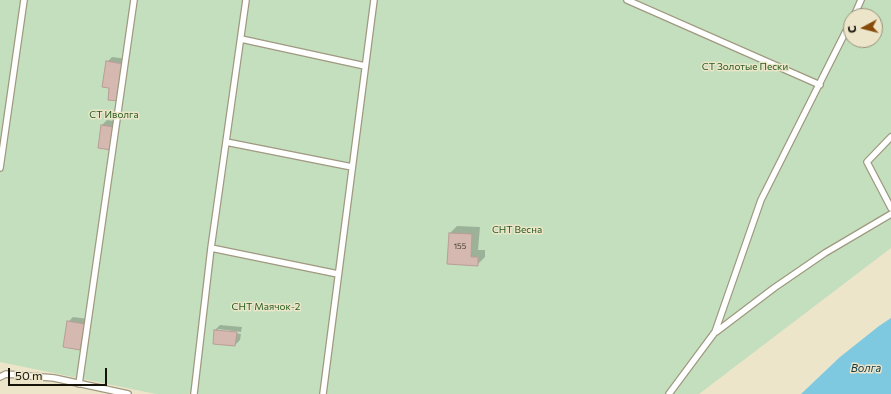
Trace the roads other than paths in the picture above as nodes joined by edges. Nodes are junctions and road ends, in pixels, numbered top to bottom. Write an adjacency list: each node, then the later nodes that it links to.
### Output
1 (24, 0): 13 (lane)
2 (134, 0): 20 (lane)
3 (246, 0): 7 (lane)
4 (374, 0): 8 (lane)
5 (627, 0): 9 (lane)
6 (843, 38): 9 (lane)
7 (241, 39): 8 (lane); 11 (lane)
8 (365, 66): 12 (lane)
9 (820, 85): 18 (lane)
10 (891, 137): 14 (lane)
11 (226, 142): 12 (lane); 16 (lane)
12 (352, 167): 17 (lane)
13 (0, 168)
14 (891, 208)
15 (891, 214): 18 (lane)
16 (211, 248): 17 (lane); 22 (lane)
17 (338, 274): 23 (lane)
18 (715, 332): 24 (lane)
19 (0, 377): 20 (lane)
20 (79, 384): 21 (lane)
21 (128, 394)
22 (194, 394)
23 (323, 394)
24 (669, 394)

